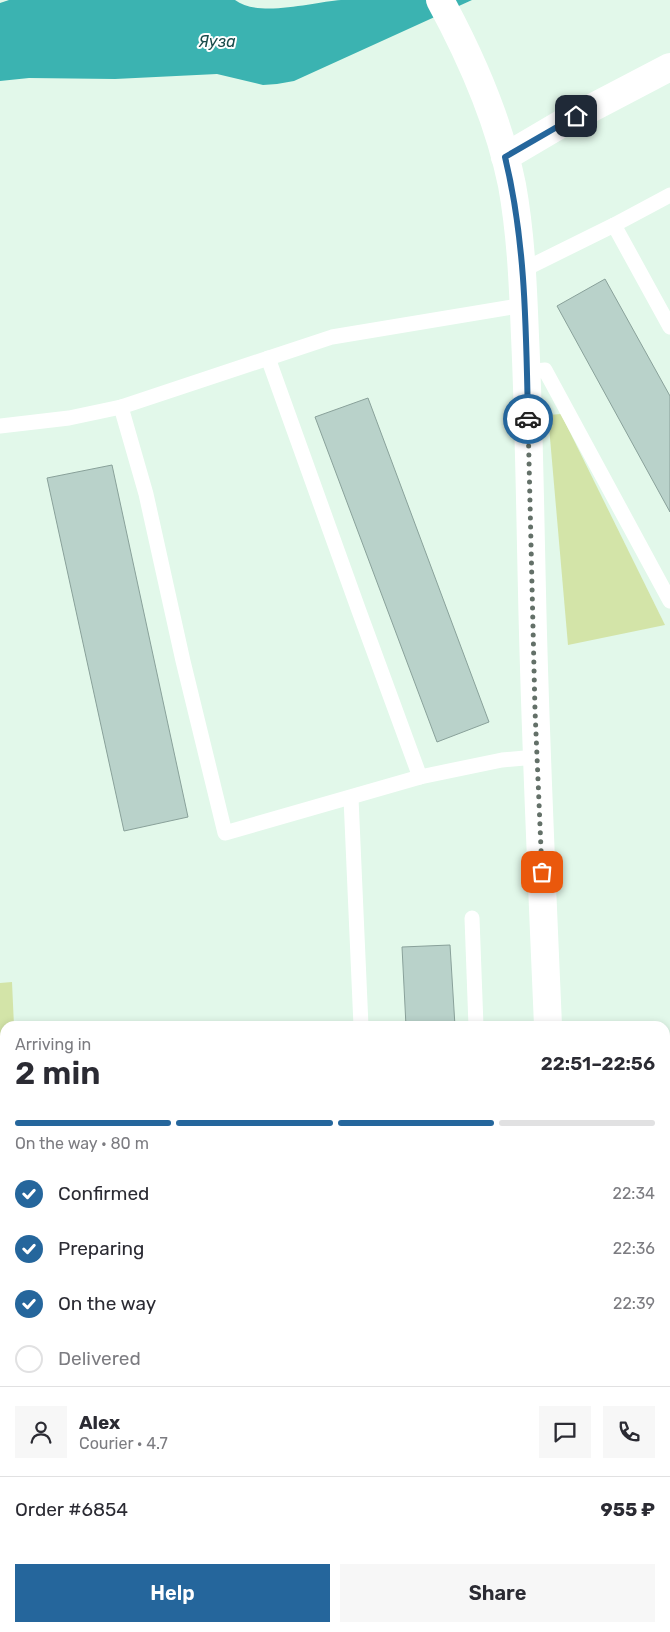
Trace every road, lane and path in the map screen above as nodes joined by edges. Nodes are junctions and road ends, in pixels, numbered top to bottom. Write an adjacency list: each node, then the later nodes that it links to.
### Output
1 (440, 0): 3 (street)
2 (670, 67): 3 (street)
3 (505, 157): 6 (street)
4 (670, 195): 5 (lane)
5 (614, 225): 6 (lane); 8 (lane)
6 (523, 270): 7 (street)
7 (524, 305): 9 (lane); 10 (street)
8 (670, 327)
9 (268, 358): 11 (lane); 15 (lane)
10 (527, 372): 13 (lane); 14 (street)
11 (121, 407): 12 (lane); 16 (lane)
12 (0, 426)
13 (670, 601)
14 (536, 757): 15 (lane); 20 (street)
15 (420, 777): 16 (lane)
16 (351, 798): 18 (lane)
17 (472, 918): 19 (lane)
18 (361, 1021)
19 (476, 1021)
20 (548, 1021)

